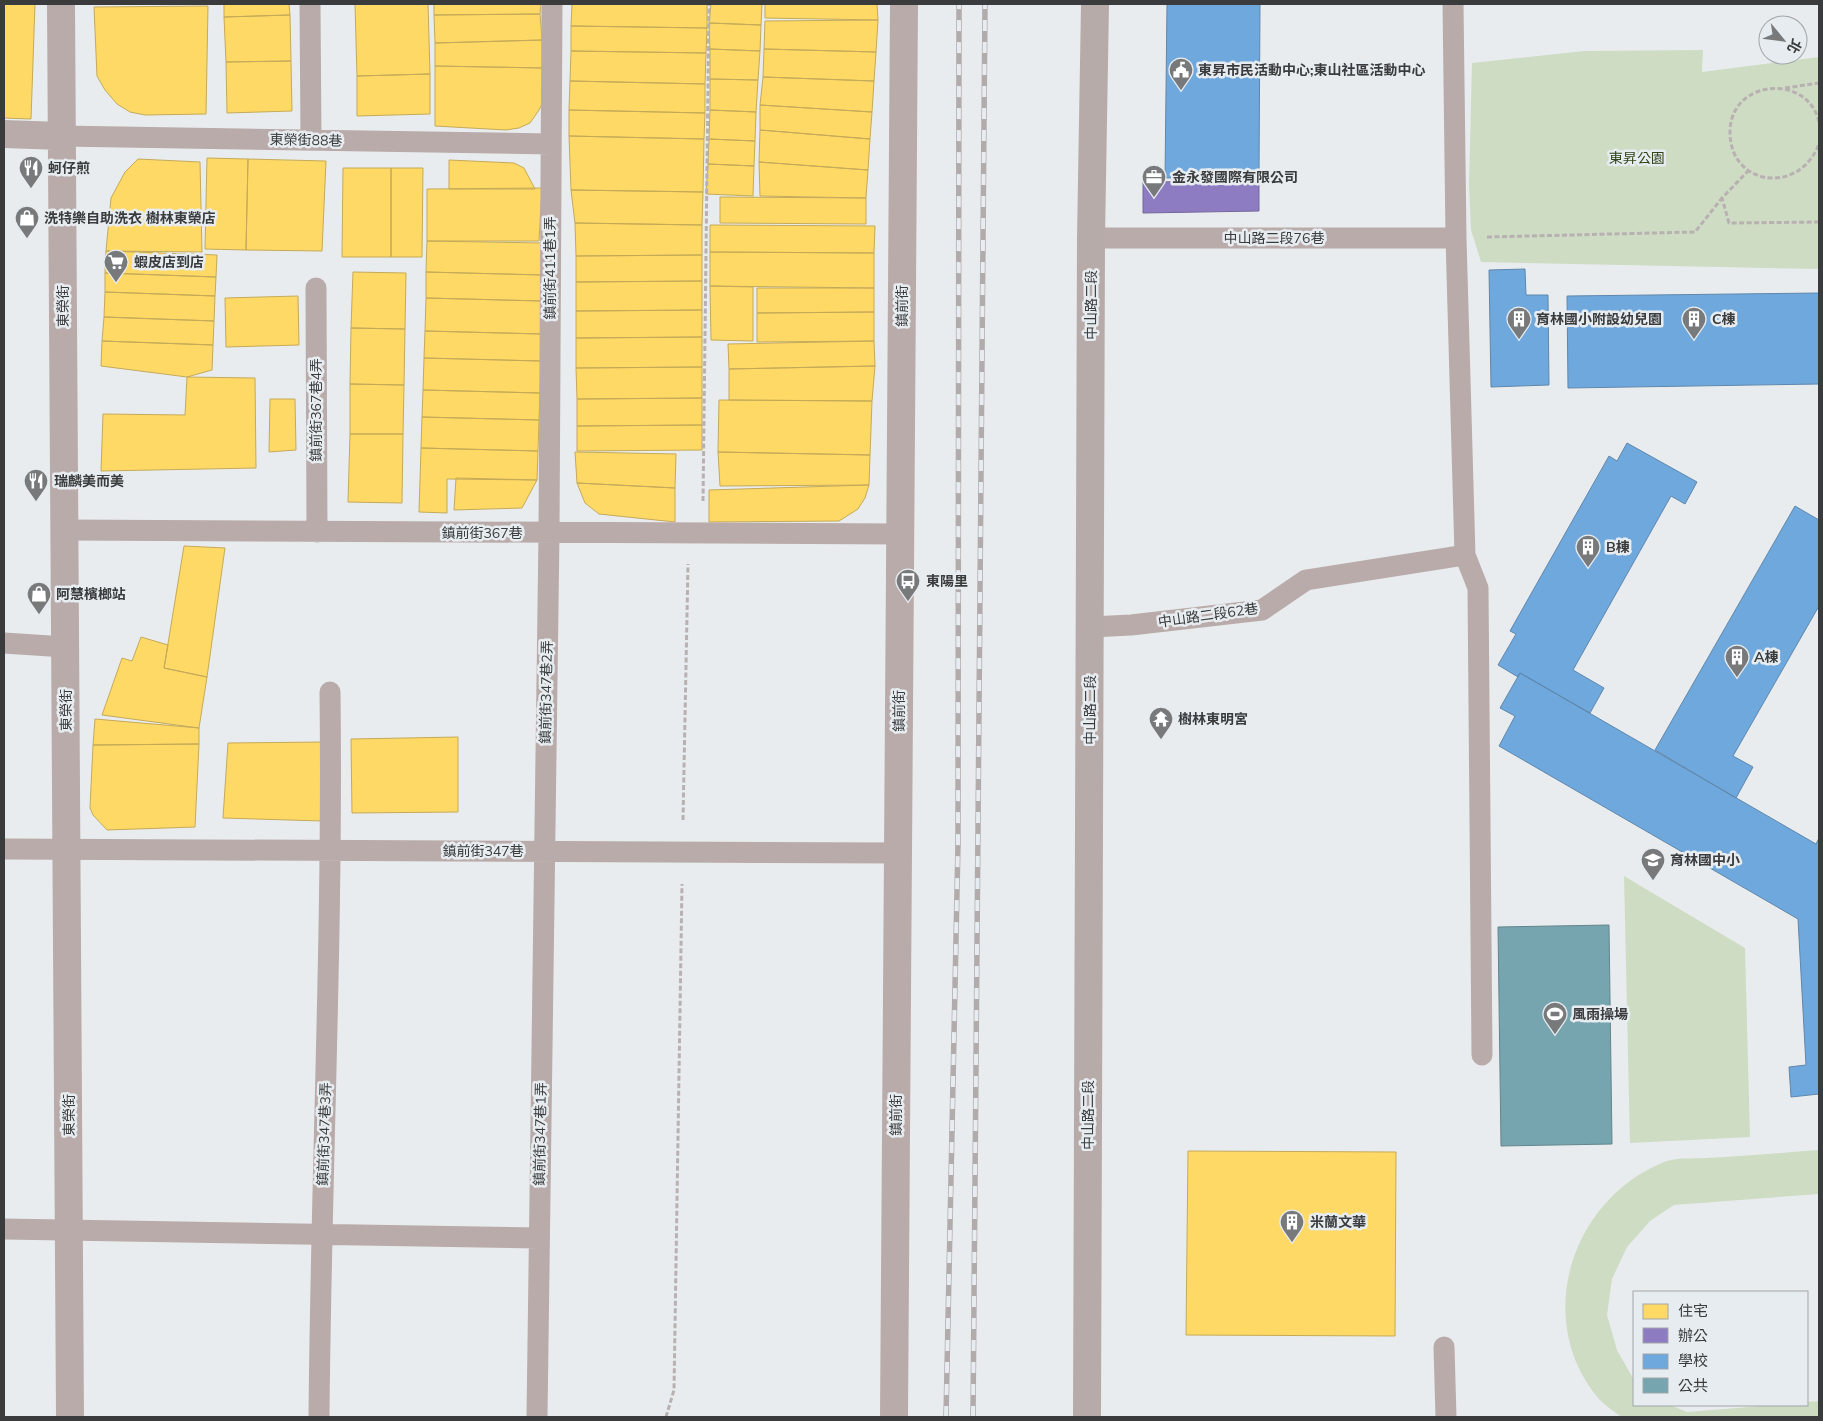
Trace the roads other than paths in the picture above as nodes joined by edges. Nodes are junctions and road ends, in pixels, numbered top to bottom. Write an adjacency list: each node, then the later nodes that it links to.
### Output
1 (61, 4): 8 (street, 東榮街)
2 (310, 4): 9 (lane)
3 (552, 4): 10 (lane, 鎮前街411巷1弄)
4 (904, 4): 17 (street, 鎮前街)
5 (1095, 4): 11 (main road, 中山路二段)
6 (1453, 4): 12 (lane)
7 (4, 134): 8 (street)
8 (61, 136): 9 (lane, 東榮街88巷); 14 (street, 東榮街)
9 (311, 140): 10 (lane, 東榮街88巷)
10 (551, 144): 16 (lane, 鎮前街411巷1弄)
11 (1091, 238): 12 (lane, 中山路二段76巷); 19 (main road, 中山路二段)
12 (1456, 238): 18 (lane)
13 (316, 288): 15 (lane, 鎮前街367巷4弄)
14 (64, 530): 15 (lane, 鎮前街367巷); 21 (street, 東榮街)
15 (317, 532): 16 (lane, 鎮前街367巷)
16 (549, 533): 17 (lane, 鎮前街367巷); 26 (lane, 鎮前街347巷2弄)
17 (900, 534): 27 (street, 鎮前街)
18 (1465, 555): 19 (lane, 中山路二段62巷); 28 (lane)
19 (1090, 627): 38 (main road, 中山路二段)
20 (4, 643): 21 (lane)
21 (66, 647): 24 (street, 東榮街)
22 (330, 692): 25 (lane, 鎮前街347巷3弄)
23 (4, 850): 24 (lane, 鎮前街347巷)
24 (67, 850): 25 (lane, 鎮前街347巷); 30 (street, 東榮街)
25 (332, 850): 26 (lane, 鎮前街347巷); 31 (lane, 鎮前街347巷3弄)
26 (543, 851): 27 (lane, 鎮前街347巷); 32 (lane, 鎮前街347巷1弄)
27 (898, 853): 37 (street, 鎮前街)
28 (1482, 1055)
29 (4, 1229): 30 (lane)
30 (70, 1230): 31 (lane); 34 (street, 東榮街)
31 (321, 1234): 32 (lane); 35 (lane, 鎮前街347巷3弄)
32 (539, 1238): 36 (lane, 鎮前街347巷1弄)
33 (1444, 1347): 39 (lane)
34 (70, 1417)
35 (319, 1417)
36 (537, 1417)
37 (894, 1417)
38 (1087, 1417)
39 (1446, 1417)

